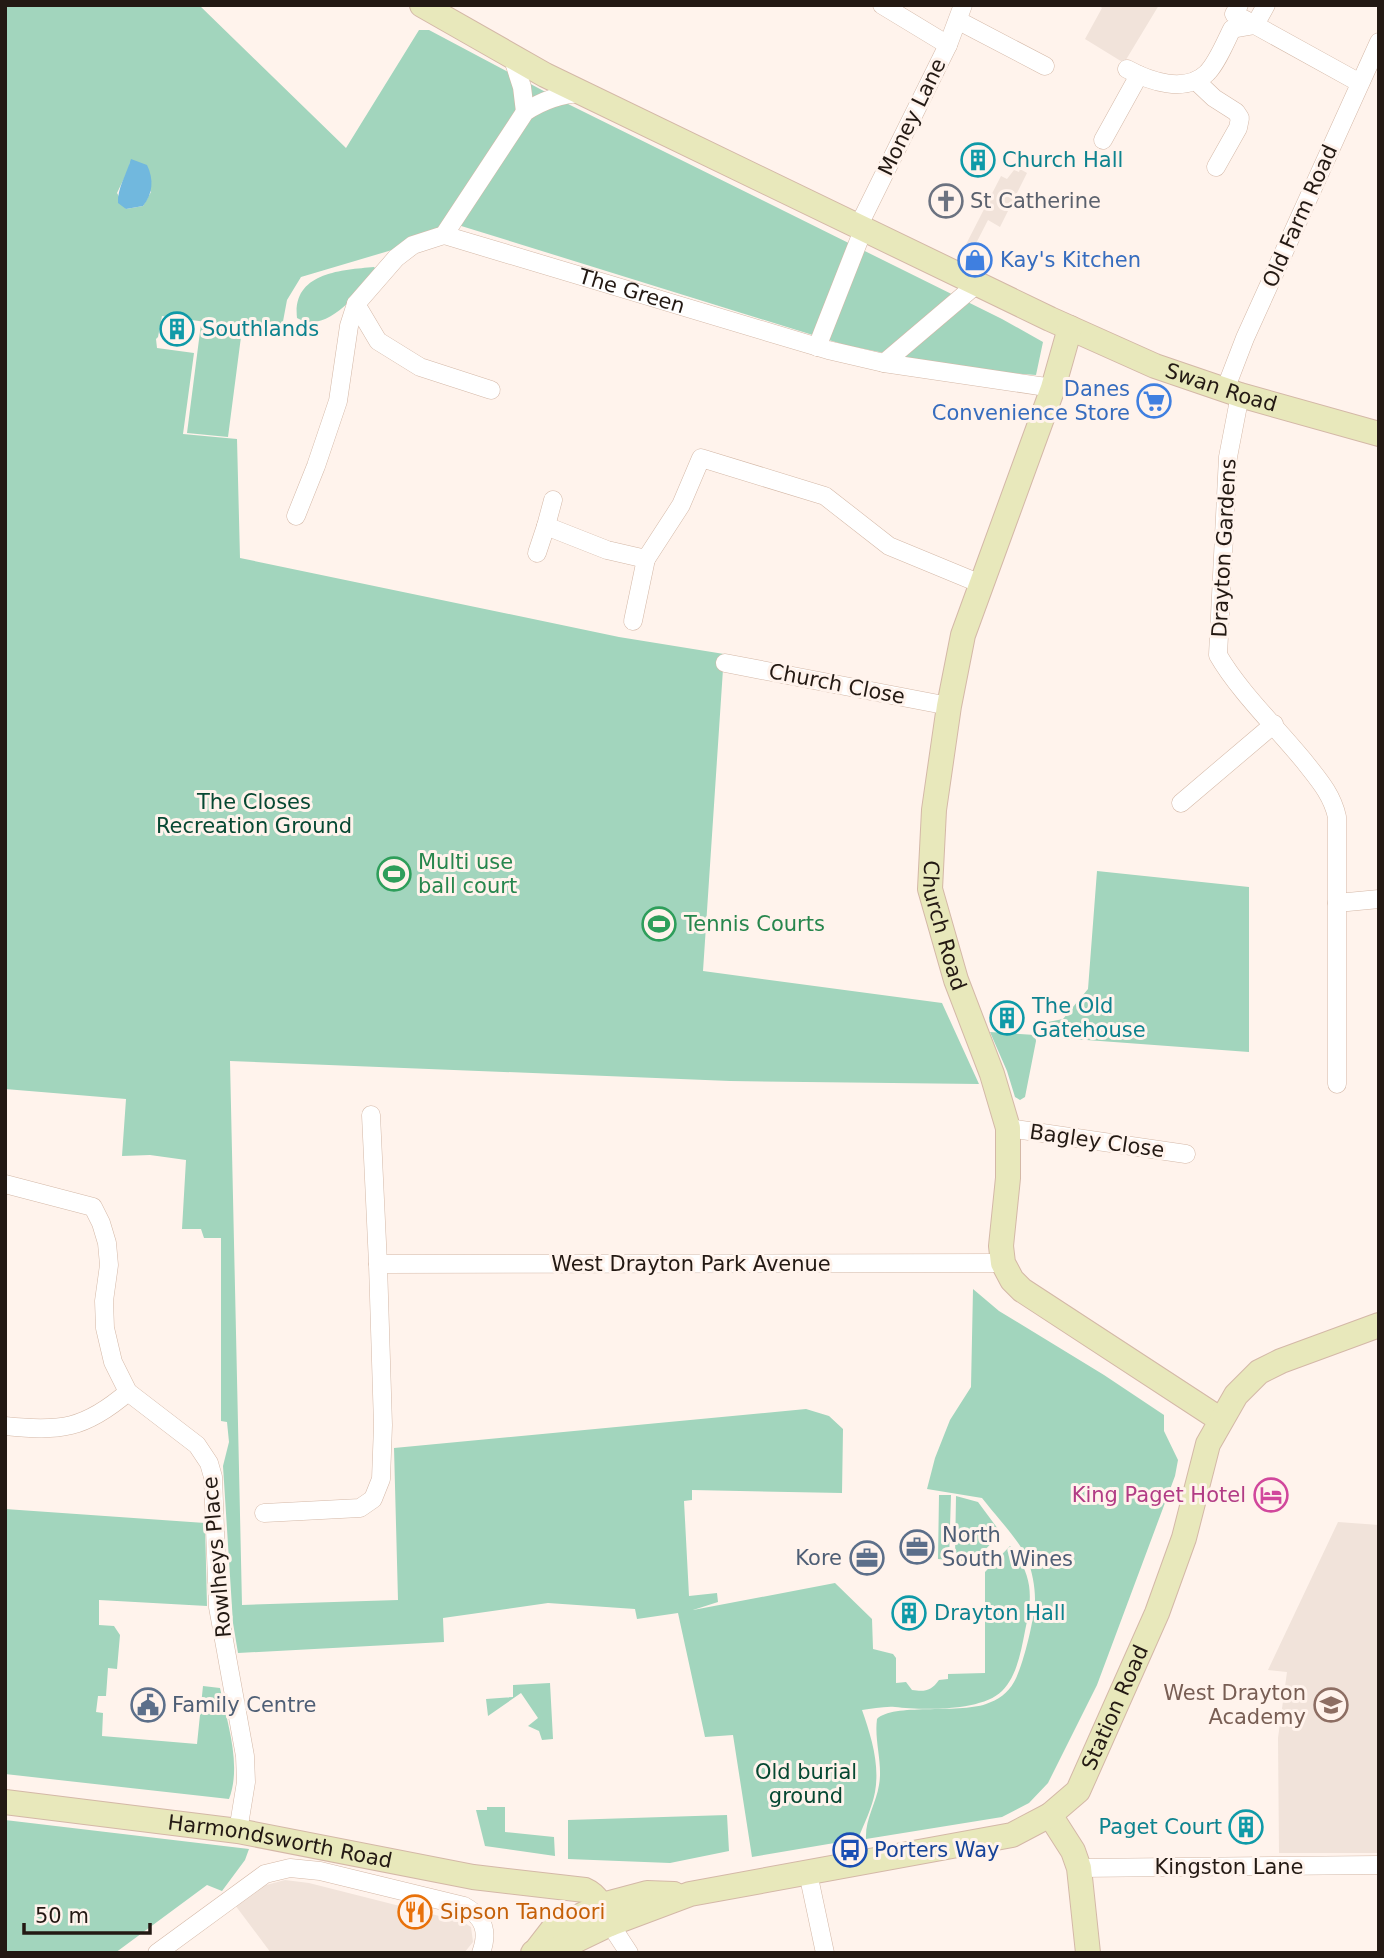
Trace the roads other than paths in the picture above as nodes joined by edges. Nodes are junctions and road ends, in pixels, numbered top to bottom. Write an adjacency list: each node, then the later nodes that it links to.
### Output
1 (422, 5): 9 (street)
2 (881, 5): 8 (street)
3 (1238, 5): 6 (street)
4 (1266, 5): 6 (street)
5 (961, 13): 8 (street, Money Lane); 10 (street)
6 (1255, 25): 11 (street); 12 (street)
7 (1379, 42): 12 (street, Old Farm Road)
8 (947, 45): 17 (street, Money Lane)
9 (512, 56): 13 (street); 14 (street)
10 (1045, 66)
11 (1196, 81): 15 (street); 16 (street)
12 (1360, 83): 26 (street, Old Farm Road)
13 (582, 93): 14 (street); 17 (street)
14 (525, 112): 18 (street)
15 (1103, 140)
16 (1216, 167)
17 (860, 229): 19 (street); 22 (street)
18 (444, 236): 20 (street); 22 (street, The Green)
19 (977, 284): 21 (street); 23 (street)
20 (356, 304): 25 (street); 29 (street)
21 (1070, 328): 24 (street, Church Road); 26 (street, Swan Road)
22 (817, 347): 23 (street, The Green)
23 (884, 363): 24 (street, The Green)
24 (1054, 388): 33 (street, Church Road)
25 (491, 390)
26 (1233, 393): 27 (street, Swan Road); 37 (street, Drayton Gardens)
27 (1379, 434)
28 (553, 500): 30 (street)
29 (296, 516)
30 (547, 526): 31 (street); 32 (street)
31 (537, 553)
32 (646, 559): 33 (street); 34 (street)
33 (981, 584): 36 (street, Church Road)
34 (633, 621)
35 (725, 663): 36 (street, Church Close)
36 (949, 706): 43 (street, Church Road)
37 (1274, 724): 38 (street); 40 (street, Drayton Gardens)
38 (1181, 803)
39 (1379, 899): 40 (street)
40 (1337, 903): 41 (street, Drayton Gardens)
41 (1337, 1084)
42 (371, 1115): 47 (street)
43 (1008, 1128): 44 (street, Bagley Close); 46 (street, Church Road)
44 (1186, 1154)
45 (5, 1184): 49 (street, Rowlheys Place)
46 (1003, 1263): 47 (street, West Drayton Park Avenue); 50 (street)
47 (379, 1264): 52 (street)
48 (1379, 1325): 50 (street, Station Road)
49 (128, 1392): 51 (street); 55 (street, Rowlheys Place)
50 (1221, 1420): 54 (street, Station Road)
51 (5, 1426)
52 (264, 1513)
53 (5, 1802): 55 (street, Harmondsworth Road)
54 (1050, 1815): 58 (street); 60 (street, Station Road)
55 (238, 1831): 56 (street, Harmondsworth Road)
56 (320, 1846): 59 (street); 61 (street, Harmondsworth Road)
57 (1379, 1866): 58 (street, Kingston Lane)
58 (1079, 1867): 67 (street)
59 (320, 1871): 63 (street); 64 (street)
60 (808, 1873): 61 (street, Station Road); 66 (street)
61 (598, 1915): 62 (street, Station Road); 65 (street)
62 (534, 1952)
63 (157, 1953)
64 (481, 1953)
65 (629, 1953)
66 (825, 1953)
67 (1088, 1953)

